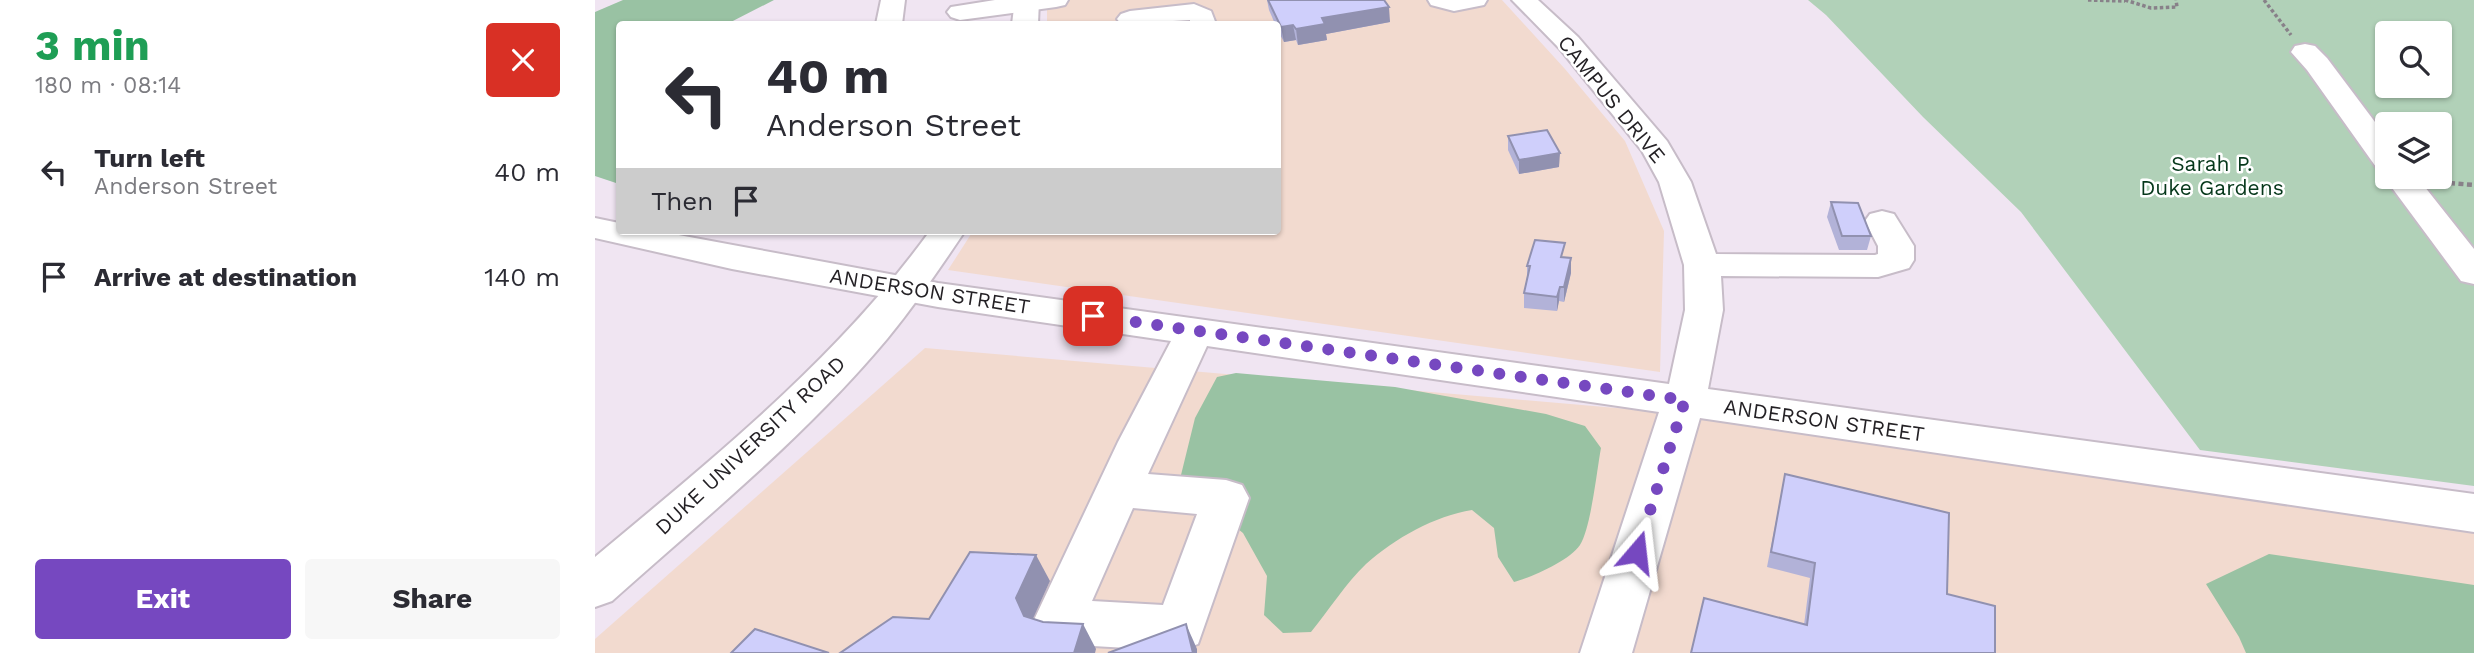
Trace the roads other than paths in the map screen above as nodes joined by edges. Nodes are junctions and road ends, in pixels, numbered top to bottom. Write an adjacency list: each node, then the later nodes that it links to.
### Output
1 (893, 0): 9 (street)
2 (1056, 0): 6 (street)
3 (1440, 0): 4 (street)
4 (1475, 0)
5 (1524, 0): 19 (street, CAMPUS DRIVE)
6 (1026, 10): 7 (street)
7 (959, 12)
8 (1130, 15): 10 (street)
9 (890, 21)
10 (1203, 21)
11 (2305, 52): 12 (street)
12 (2375, 144)
13 (2409, 189): 20 (street)
14 (1882, 221): 19 (street)
15 (595, 228): 16 (street, ANDERSON STREET)
16 (616, 233)
17 (626, 235): 21 (street, ANDERSON STREET)
18 (945, 235): 21 (street, DUKE UNIVERSITY ROAD)
19 (1702, 265): 23 (street, CAMPUS DRIVE)
20 (2474, 273)
21 (908, 290): 22 (street, ANDERSON STREET); 26 (street, DUKE UNIVERSITY ROAD)
22 (1196, 330): 23 (street, ANDERSON STREET); 24 (street)
23 (1685, 400): 25 (street, ANDERSON STREET); 27 (street, CAMPUS DRIVE)
24 (1119, 489)
25 (2474, 513)
26 (595, 586)
27 (1606, 653)

